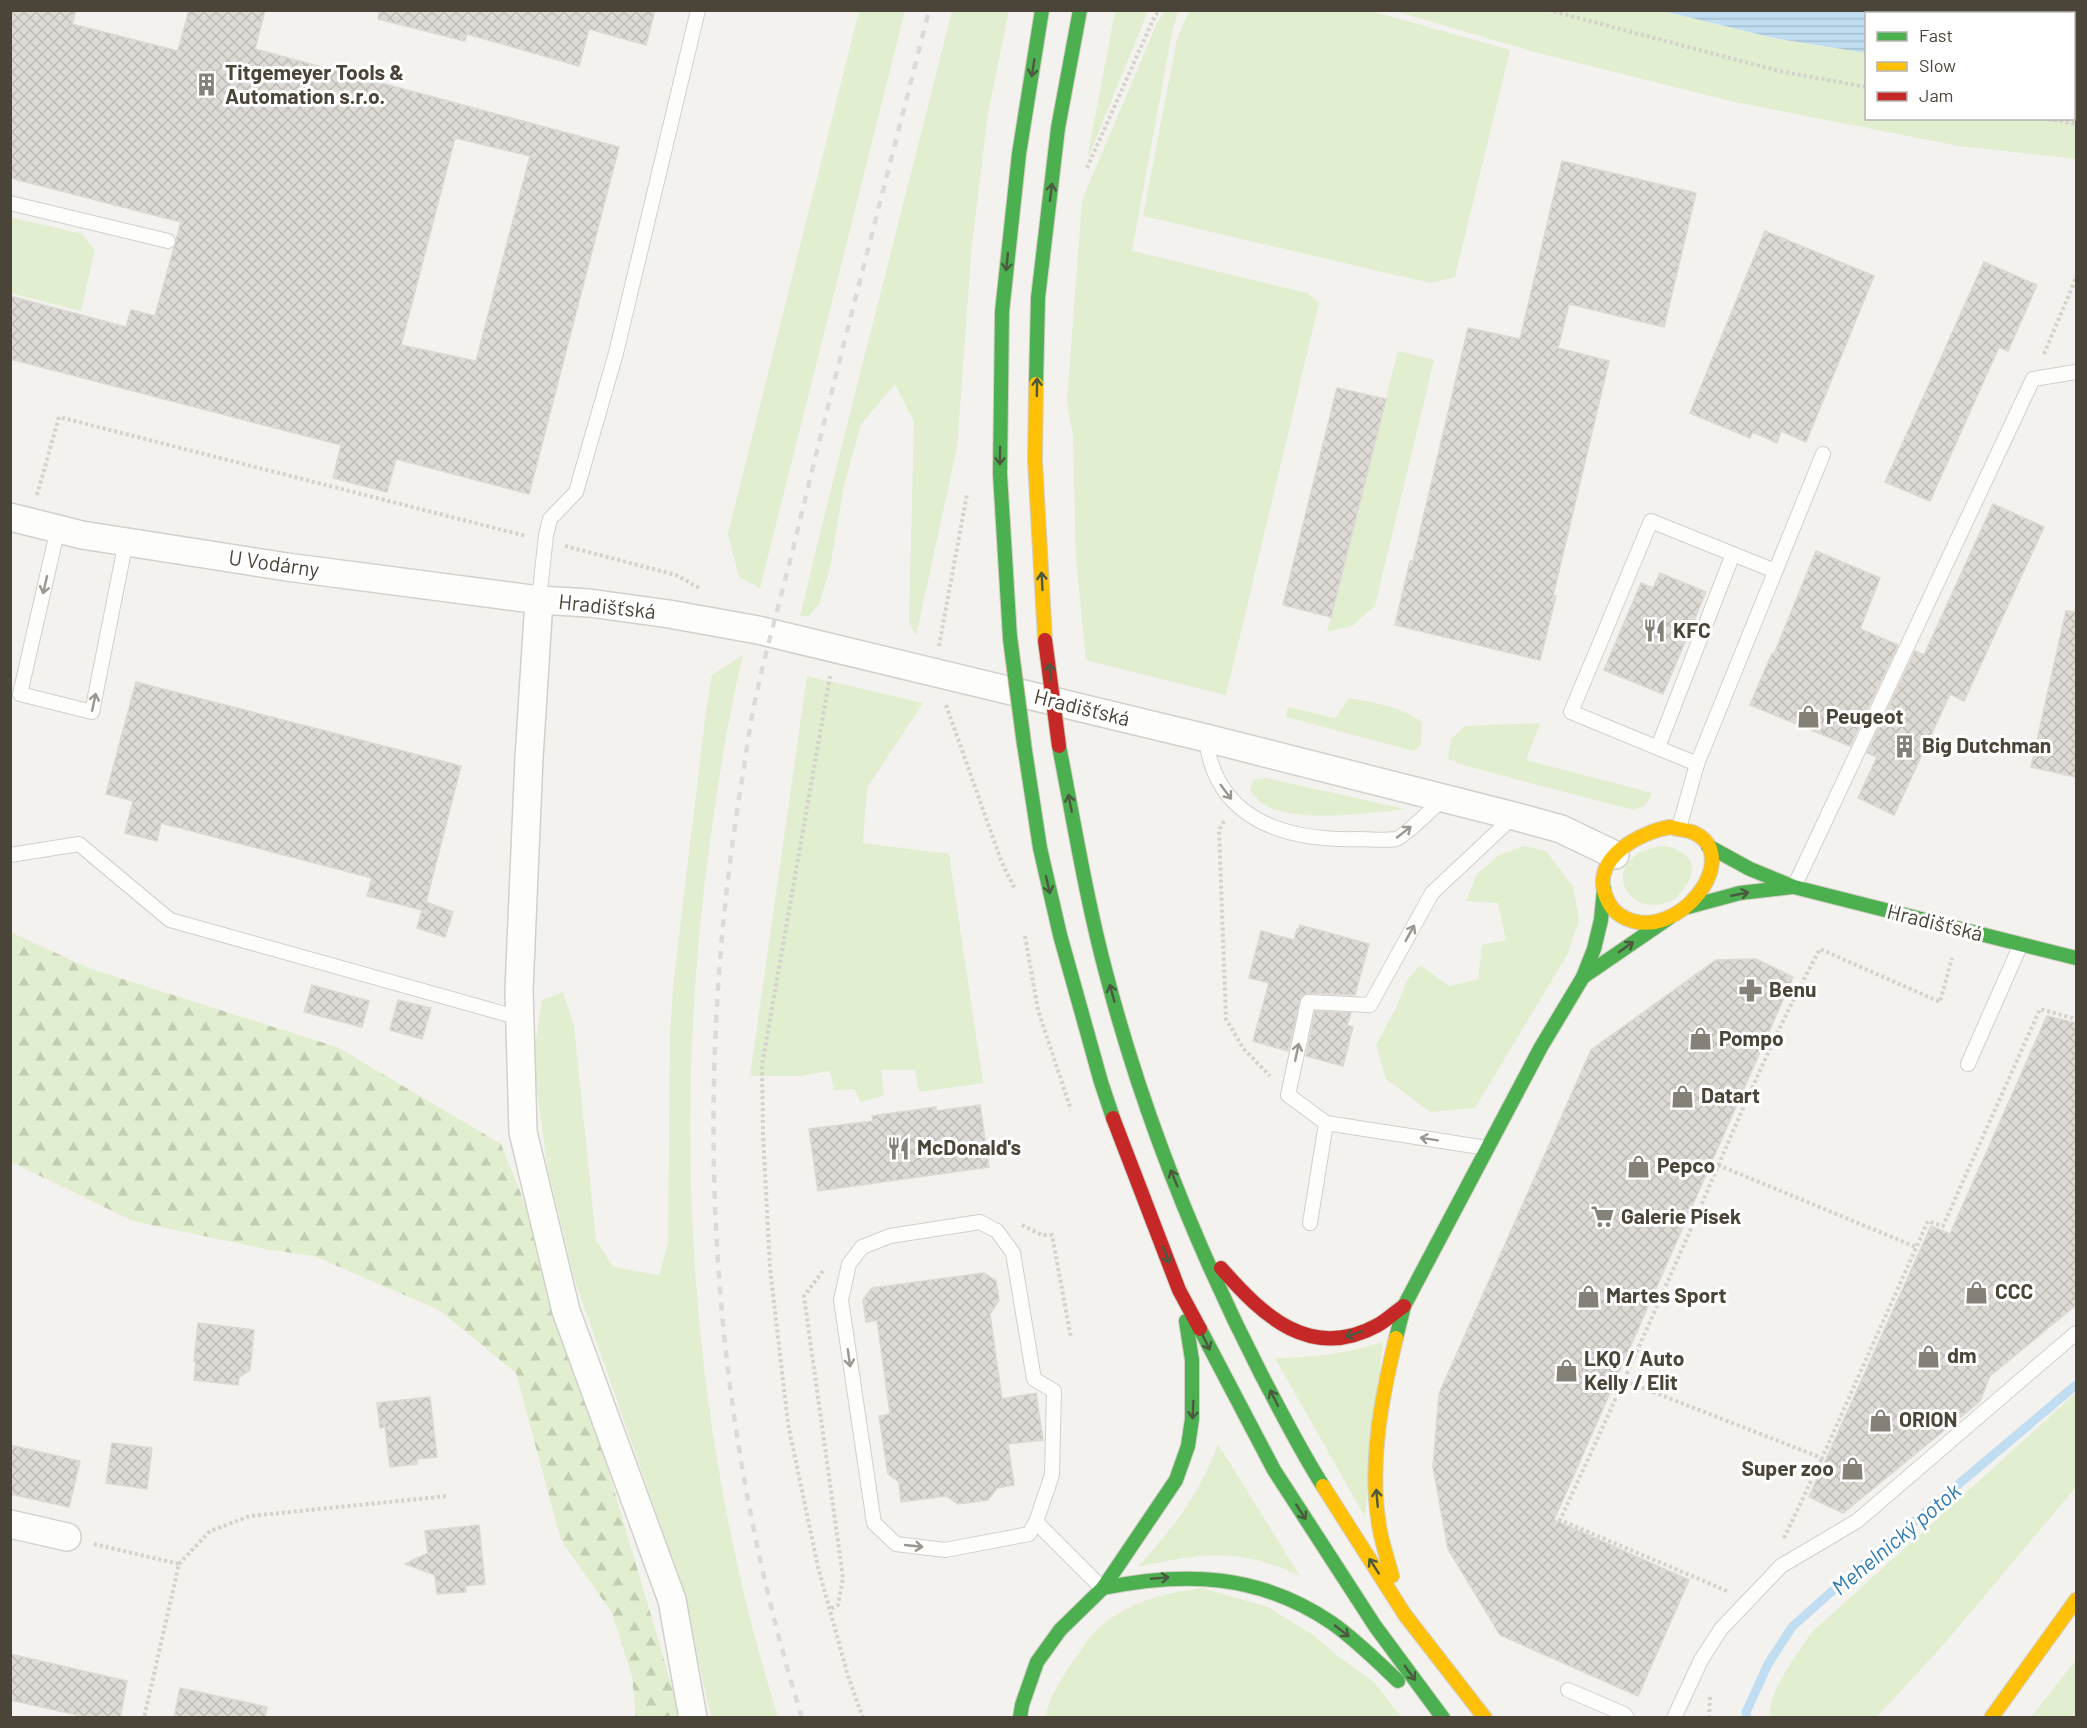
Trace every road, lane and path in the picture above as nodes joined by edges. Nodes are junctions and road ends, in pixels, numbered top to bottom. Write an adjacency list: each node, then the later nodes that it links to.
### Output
1 (698, 10): 20 (lane)
2 (1042, 10): 60 (main road, one-way to 60, bridge)
3 (1080, 10): 57 (main road, one-way to 3, bridge)
4 (1159, 10): 9 (path)
5 (1548, 10): 6 (path)
6 (1865, 87)
7 (2050, 120): 8 (path)
8 (2076, 124)
9 (1083, 162)
10 (10, 203): 11 (lane)
11 (168, 241)
12 (2076, 278): 14 (path)
13 (2076, 372): 14 (lane)
14 (2033, 380): 37 (lane)
15 (1823, 454): 22 (lane)
16 (968, 490): 26 (path)
17 (20, 519): 18 (street, U Vodárny); 20 (path)
18 (58, 528): 19 (street, U Vodárny); 19 (lane, one-way to 19)
19 (126, 541): 24 (street, U Vodárny)
20 (546, 541): 23 (path); 24 (lane)
21 (1733, 554): 22 (lane); 28 (lane); 28 (lane)
22 (1775, 571): 29 (lane)
23 (703, 590)
24 (539, 600): 25 (street, Hradišťská); 47 (street)
25 (835, 648): 26 (street, Hradišťská); 75 (path)
26 (934, 672): 27 (street, Hradišťská); 39 (path)
27 (1206, 738): 30 (street, Hradišťská); 31 (lane, one-way to 31)
28 (1658, 747): 29 (lane)
29 (1697, 764): 33 (lane)
30 (1444, 798): 31 (lane, one-way to 30); 32 (street, Hradišťská)
31 (1234, 802): 50 (path)
32 (1514, 816): 36 (street, Hradišťská); 50 (lane, one-way to 32)
33 (1679, 828): 34 (main road, Hradišťská); 36 (main road)
34 (1708, 846): 37 (main road, Hradišťská); 40 (main road, Hradišťská)
35 (10, 855): 47 (lane)
36 (1615, 855): 38 (main road)
37 (1794, 887): 40 (main road, Hradišťská, one-way to 37); 42 (main road, Hradišťská)
38 (1604, 889): 41 (main road, Hradišťská); 45 (main road)
39 (1020, 898)
40 (1688, 907): 41 (main road, Hradišťská)
41 (1669, 918): 45 (main road, one-way to 41)
42 (2021, 944): 43 (main road, Hradišťská); 49 (lane)
43 (2076, 958)
44 (1950, 965): 54 (path)
45 (1583, 977): 53 (main road)
46 (1038, 1010): 51 (path)
47 (520, 1018): 80 (street)
48 (2076, 1019): 58 (path)
49 (1968, 1064)
50 (1288, 1095): 52 (lane)
51 (1071, 1110)
52 (1326, 1123): 53 (lane, one-way to 52); 55 (lane)
53 (1487, 1148): 61 (main road)
54 (1718, 1165): 58 (path); 64 (path)
55 (1310, 1223)
56 (1021, 1224): 63 (path)
57 (1196, 1232): 61 (main road, one-way to 57); 76 (main road, one-way to 57)
58 (1916, 1247): 65 (path)
59 (830, 1263): 75 (path)
60 (1179, 1290): 72 (main road, one-way to 72); 84 (main road, one-way to 84)
61 (1404, 1306): 76 (main road, one-way to 61)
62 (2076, 1333): 74 (lane)
63 (1071, 1338)
64 (1624, 1381): 65 (path); 74 (path)
65 (1822, 1458): 70 (path)
66 (448, 1496): 71 (path)
67 (1036, 1522): 67 (lane, one-way to 67); 72 (lane)
68 (10, 1524): 69 (street)
69 (68, 1537): 71 (path)
70 (1782, 1542)
71 (179, 1564): 79 (path)
72 (1103, 1588): 82 (main road); 83 (main road, one-way to 83)
73 (2076, 1600): 89 (main road)
74 (1743, 1604): 87 (lane)
75 (830, 1610): 81 (path)
76 (1405, 1615): 85 (main road)
77 (1568, 1690): 86 (lane)
78 (1711, 1694): 88 (path)
79 (144, 1718)
80 (693, 1718)
81 (862, 1718)
82 (1020, 1718)
83 (1438, 1718)
84 (1443, 1718)
85 (1485, 1718)
86 (1627, 1718)
87 (1674, 1718)
88 (1709, 1718)
89 (1991, 1718)

